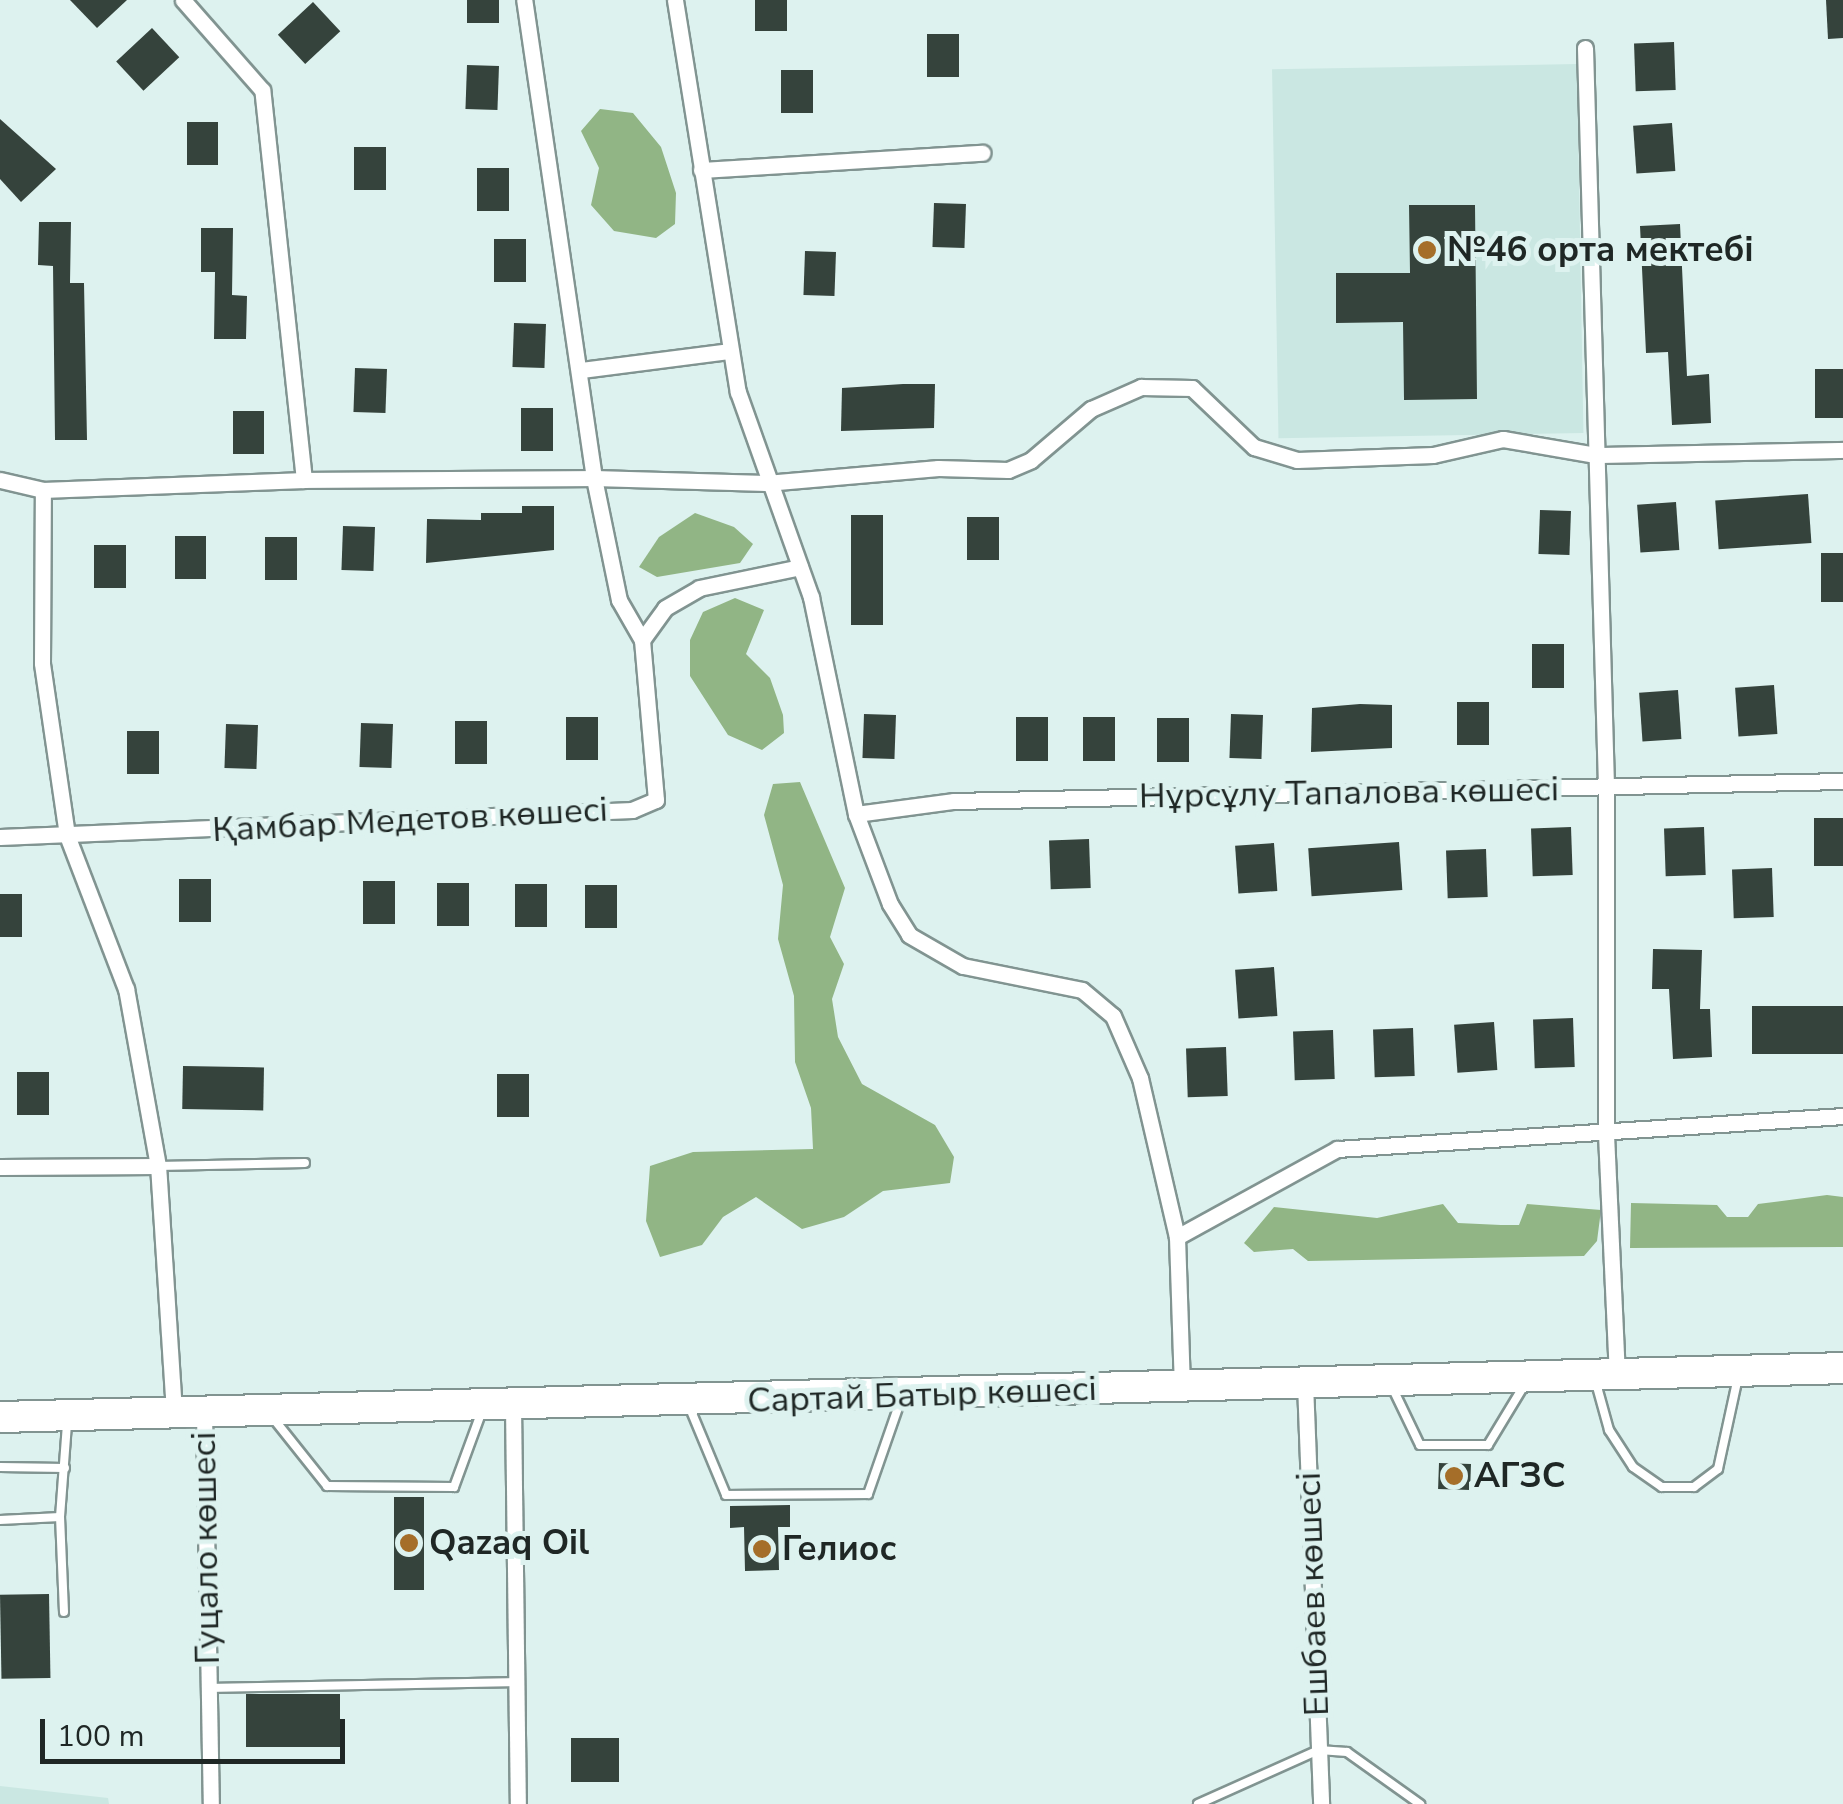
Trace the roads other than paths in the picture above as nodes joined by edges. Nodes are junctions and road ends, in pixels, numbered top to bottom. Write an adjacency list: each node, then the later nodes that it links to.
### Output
1 (182, 0): 13 (street)
2 (524, 0): 8 (street)
3 (675, 0): 6 (street)
4 (1585, 48): 10 (street)
5 (982, 153): 6 (street)
6 (701, 170): 7 (street)
7 (729, 352): 8 (street); 14 (street)
8 (581, 370): 11 (street)
9 (1843, 450): 10 (street)
10 (1596, 455): 14 (street); 19 (street)
11 (594, 478): 13 (street); 14 (street); 17 (street)
12 (0, 480): 15 (street)
13 (304, 480): 15 (street)
14 (766, 483): 16 (street)
15 (43, 490): 21 (street, Гуцало көшесі)
16 (800, 566): 17 (street); 20 (street)
17 (642, 640): 21 (street, Қамбар Медетов көшесі)
18 (1843, 781): 19 (street, Нұрсұлу Тапалова көшесі)
19 (1606, 788): 20 (street, Нұрсұлу Тапалова көшесі); 24 (street)
20 (856, 814): 28 (street)
21 (67, 835): 22 (street, Қамбар Медетов көшесі); 26 (street, Гуцало көшесі)
22 (0, 836)
23 (1843, 1116): 24 (street)
24 (1606, 1134): 28 (street); 31 (street)
25 (306, 1163): 26 (lane)
26 (158, 1166): 27 (street); 40 (street, Гуцало көшесі)
27 (0, 1167)
28 (1177, 1237): 35 (street)
29 (1843, 1368): 30 (highway, Сартай Батыр көшесі)
30 (1738, 1370): 31 (highway, Сартай Батыр көшесі); 31 (lane)
31 (1605, 1373): 32 (highway, Сартай Батыр көшесі)
32 (1531, 1376): 33 (highway, Сартай Батыр көшесі); 33 (lane)
33 (1389, 1381): 34 (highway, Сартай Батыр көшесі)
34 (1305, 1383): 35 (highway, Сартай Батыр көшесі); 50 (street, Ешбаев көшесі)
35 (1182, 1388): 36 (highway, Сартай Батыр көшесі)
36 (902, 1397): 37 (highway, Сартай Батыр көшесі); 37 (lane)
37 (687, 1402): 38 (highway, Сартай Батыр көшесі)
38 (498, 1405): 39 (highway, Сартай Батыр көшесі); 39 (lane); 48 (street)
39 (267, 1410): 40 (highway, Сартай Батыр көшесі)
40 (189, 1412): 41 (highway, Сартай Батыр көшесі); 49 (street, Гуцало көшесі)
41 (68, 1415): 42 (highway, Сартай Батыр көшесі); 44 (lane)
42 (0, 1417)
43 (0, 1468): 44 (lane)
44 (65, 1468): 45 (lane)
45 (60, 1517): 46 (lane); 47 (lane)
46 (0, 1520)
47 (64, 1612)
48 (516, 1682): 49 (lane); 52 (street)
49 (208, 1688): 51 (street, Гуцало көшесі)
50 (1320, 1750): 53 (lane); 54 (street, Ешбаев көшесі); 55 (lane)
51 (211, 1804)
52 (518, 1804)
53 (1198, 1804)
54 (1321, 1804)
55 (1420, 1804)

